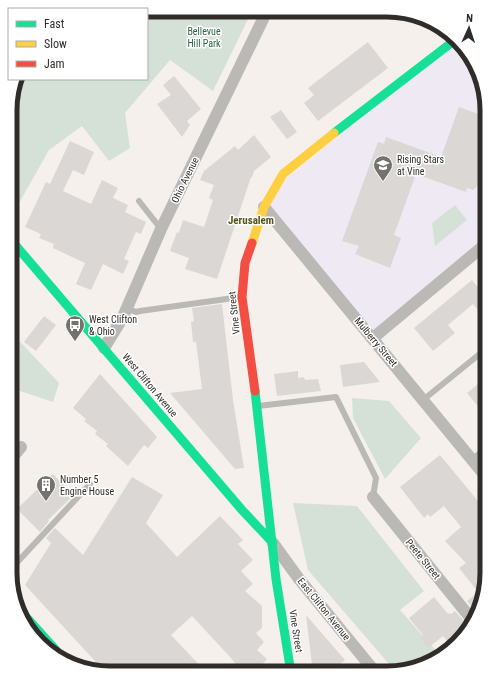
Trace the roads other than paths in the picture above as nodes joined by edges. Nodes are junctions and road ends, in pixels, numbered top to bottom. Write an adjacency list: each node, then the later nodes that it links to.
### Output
1 (264, 17): 5 (street, Ohio Avenue)
2 (449, 45): 4 (main road, Vine Street)
3 (139, 201): 5 (lane)
4 (264, 207): 8 (main road, Vine Street); 10 (street, Mulberry Street)
5 (161, 229): 9 (street, Ohio Avenue)
6 (17, 247): 11 (main road, West Clifton Avenue)
7 (480, 249): 10 (street)
8 (242, 297): 9 (lane); 14 (main road, Vine Street)
9 (126, 308): 11 (street, Ohio Avenue)
10 (373, 338): 13 (street, Mulberry Street)
11 (104, 348): 23 (main road, West Clifton Avenue)
12 (480, 354): 13 (lane)
13 (423, 400): 19 (street, Mulberry Street)
14 (257, 406): 22 (lane); 23 (main road, Vine Street)
15 (17, 444): 16 (lane)
16 (22, 446): 17 (street)
17 (17, 452)
18 (480, 457): 19 (street)
19 (474, 462): 20 (street, Mulberry Street)
20 (480, 469)
21 (90, 484): 24 (lane)
22 (372, 497): 25 (street, Peete Street)
23 (273, 543): 28 (main road, Vine Street); 29 (street, East Clifton Avenue)
24 (17, 562)
25 (469, 616)
26 (32, 624): 27 (main road)
27 (53, 647)
28 (290, 666)
29 (370, 666)

